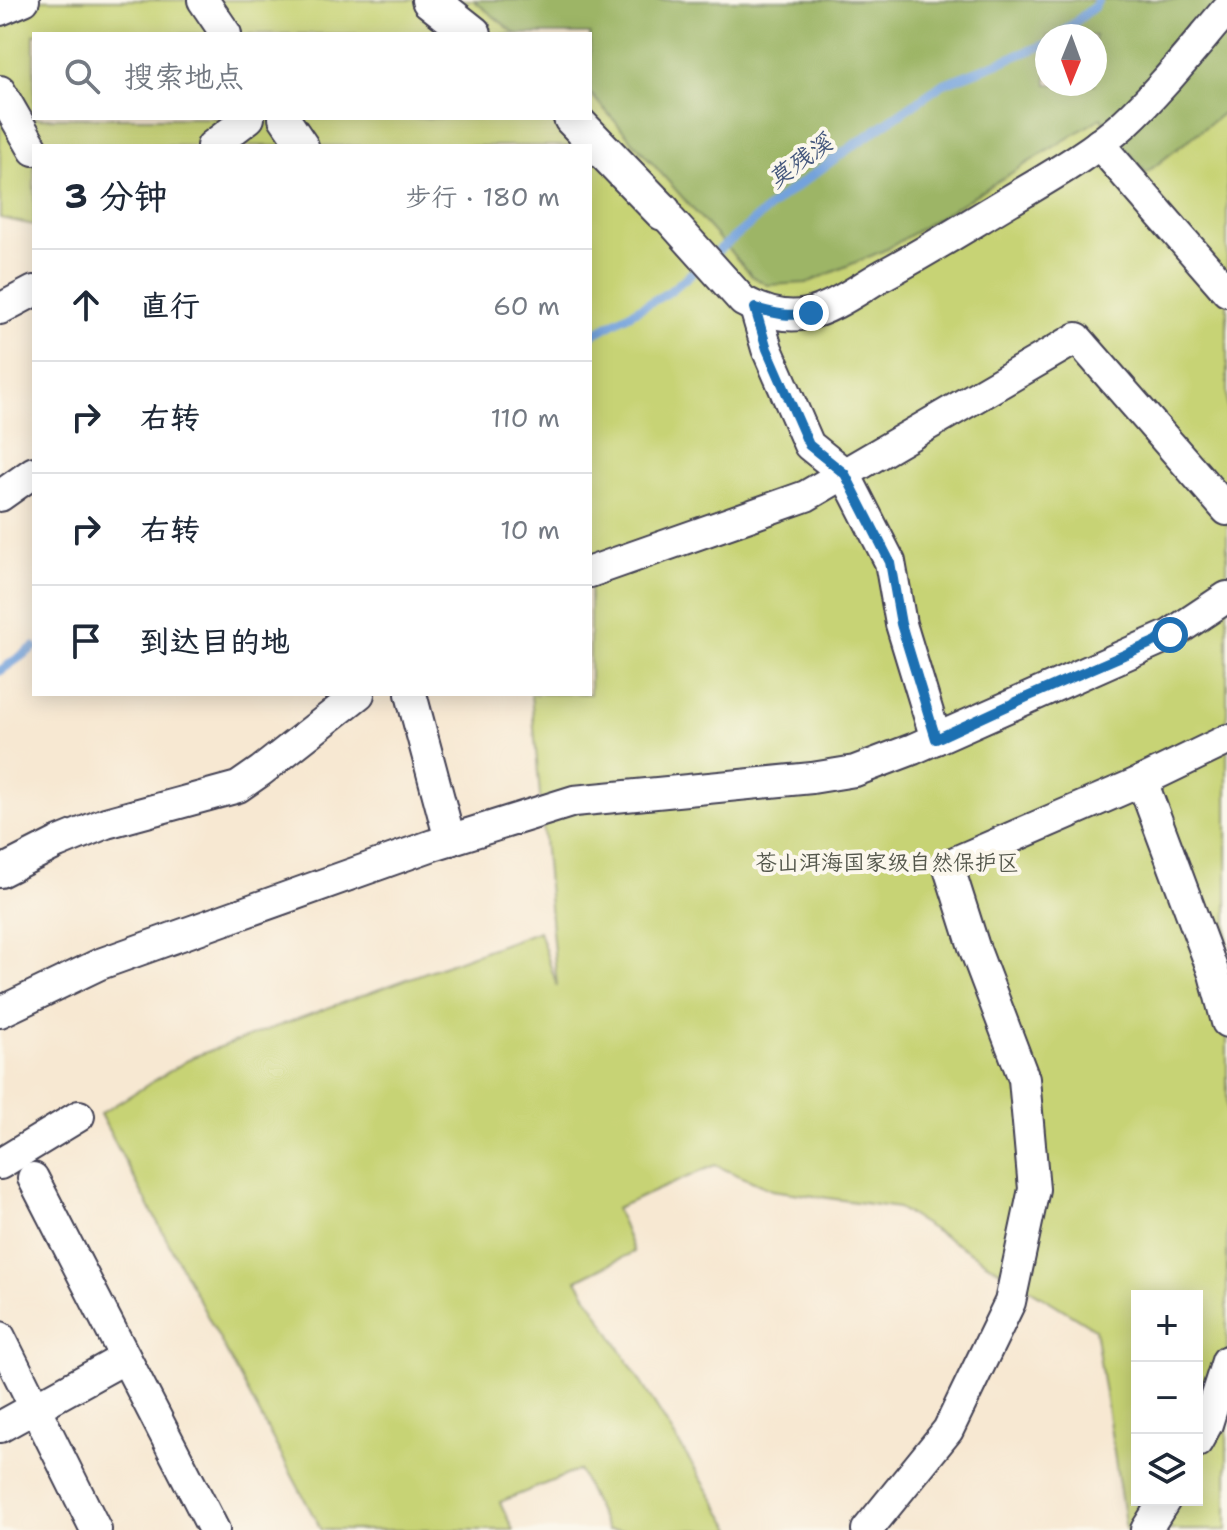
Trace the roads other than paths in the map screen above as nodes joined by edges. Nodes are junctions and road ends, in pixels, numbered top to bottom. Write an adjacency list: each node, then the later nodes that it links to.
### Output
1 (24, 0): 5 (street)
2 (203, 0): 6 (street)
3 (430, 0): 7 (street)
4 (1227, 9): 14 (street)
5 (0, 10)
6 (225, 32)
7 (470, 32)
8 (0, 91): 15 (street)
9 (246, 120): 12 (street)
10 (285, 120): 13 (street)
11 (574, 120): 16 (street)
12 (215, 144)
13 (302, 144)
14 (1099, 144): 17 (street); 19 (street)
15 (32, 147)
16 (663, 212): 19 (street)
17 (1227, 291)
18 (32, 292): 20 (street)
19 (749, 304): 22 (street)
20 (0, 309)
21 (32, 473): 23 (street)
22 (845, 474): 24 (street); 25 (street); 29 (street)
23 (0, 496)
24 (1227, 510)
25 (592, 571)
26 (1227, 597): 29 (street)
27 (356, 696): 33 (street)
28 (412, 696): 32 (street)
29 (936, 739): 32 (street)
30 (1227, 740): 31 (street)
31 (1142, 781): 35 (street); 48 (street)
32 (450, 840): 34 (street)
33 (0, 872)
34 (0, 1012)
35 (1227, 1022)
36 (79, 1116): 37 (street)
37 (0, 1164)
38 (33, 1178): 40 (street)
39 (0, 1337): 42 (street)
40 (125, 1358): 42 (street); 47 (street)
41 (1227, 1361): 44 (street)
42 (35, 1408): 43 (street); 46 (street)
43 (0, 1427)
44 (1201, 1434)
45 (1161, 1506): 49 (street)
46 (96, 1530)
47 (214, 1530)
48 (867, 1530)
49 (1146, 1530)

